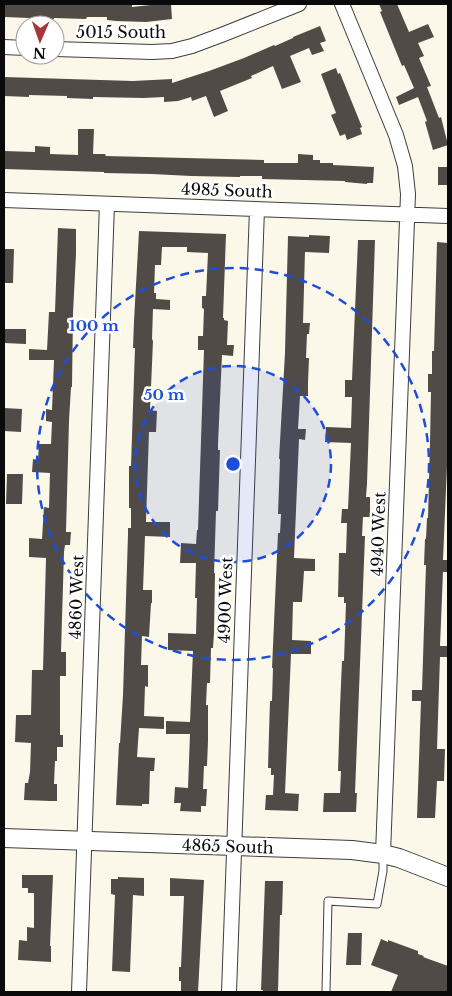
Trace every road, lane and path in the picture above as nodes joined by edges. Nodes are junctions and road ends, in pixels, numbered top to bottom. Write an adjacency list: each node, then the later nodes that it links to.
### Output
1 (299, 4): 3 (street, 5015 South)
2 (342, 4): 7 (street, 4940 West)
3 (65, 49)
4 (4, 200): 5 (street, 4985 South)
5 (108, 204): 6 (street, 4985 South); 10 (street, 4860 West)
6 (257, 209): 7 (street, 4985 South); 11 (street, 4900 West)
7 (407, 215): 8 (street, 4985 South); 12 (street, 4940 West)
8 (448, 216)
9 (4, 838): 10 (street, 4865 South)
10 (84, 840): 11 (street, 4865 South); 14 (street, 4860 West)
11 (234, 846): 12 (street, 4865 South); 15 (street, 4900 West)
12 (383, 854): 13 (street, 4865 South); 16 (lane)
13 (448, 877)
14 (79, 992)
15 (229, 992)
16 (326, 992)

